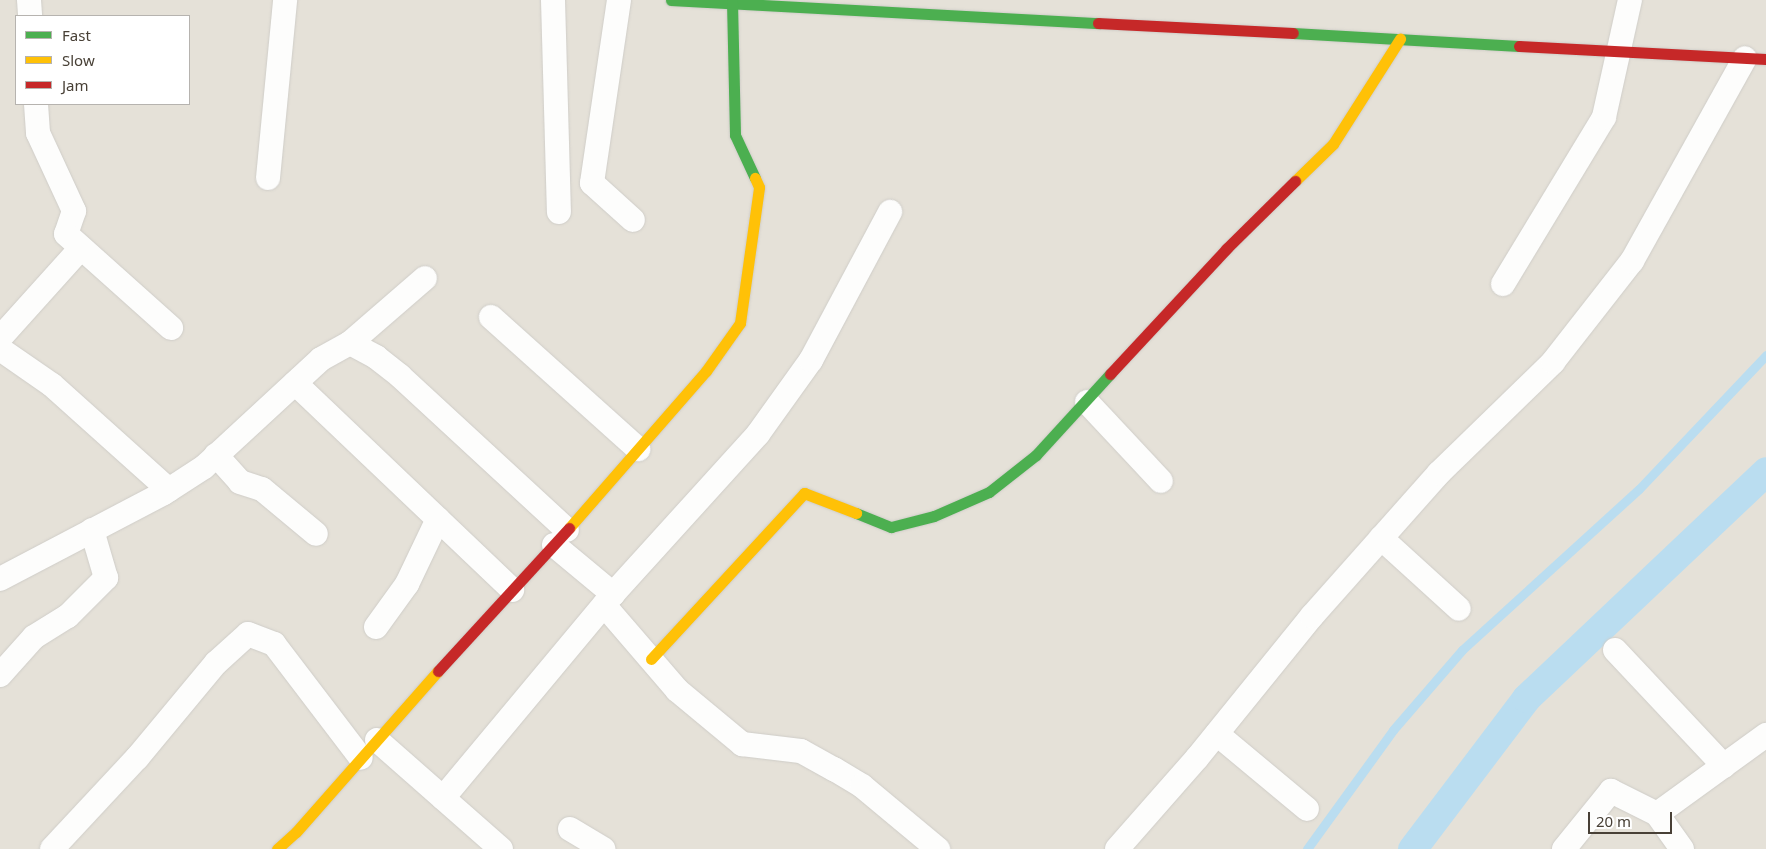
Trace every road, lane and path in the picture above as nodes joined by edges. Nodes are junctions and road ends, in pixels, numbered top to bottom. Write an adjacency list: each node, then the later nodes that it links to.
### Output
1 (29, 0): 9 (street)
2 (285, 0): 14 (street)
3 (553, 0): 15 (street)
4 (619, 0): 17 (street)
5 (671, 0): 7 (street)
6 (1630, 0): 11 (street)
7 (732, 2): 8 (street); 28 (street)
8 (933, 7): 10 (street)
9 (30, 15)
10 (1400, 39): 11 (street); 27 (street)
11 (1619, 51): 12 (street); 20 (street)
12 (1756, 59): 36 (street)
13 (36, 105): 18 (street)
14 (268, 178)
15 (559, 212)
16 (890, 212): 39 (street)
17 (633, 220)
18 (81, 248): 22 (street); 23 (street)
19 (425, 278): 24 (street)
20 (1502, 284)
21 (491, 317): 28 (street)
22 (3, 327)
23 (171, 328)
24 (350, 343): 26 (street); 35 (street)
25 (0, 349): 31 (street)
26 (295, 383): 29 (street); 32 (street)
27 (1087, 402): 30 (street); 43 (street)
28 (638, 448): 35 (street)
29 (216, 455): 31 (street); 34 (street)
30 (1161, 481)
31 (169, 490): 33 (street)
32 (438, 519): 38 (street); 41 (street)
33 (92, 530): 37 (street); 44 (street)
34 (316, 534)
35 (561, 538): 38 (street); 39 (street)
36 (1381, 538): 40 (street); 45 (street)
37 (0, 579)
38 (512, 590): 47 (street)
39 (609, 600): 43 (street); 50 (street)
40 (1460, 608)
41 (376, 627)
42 (1616, 650): 49 (street)
43 (651, 659): 58 (street)
44 (0, 675)
45 (1217, 734): 51 (street); 59 (street)
46 (1766, 735): 49 (street)
47 (376, 740): 48 (street); 50 (street)
48 (361, 758): 54 (street); 55 (street)
49 (1724, 766): 52 (street)
50 (443, 798): 56 (street)
51 (1307, 809)
52 (1657, 814): 60 (street); 61 (street)
53 (570, 829): 57 (street)
54 (52, 849)
55 (277, 849)
56 (501, 849)
57 (603, 849)
58 (938, 849)
59 (1117, 849)
60 (1564, 849)
61 (1682, 849)

